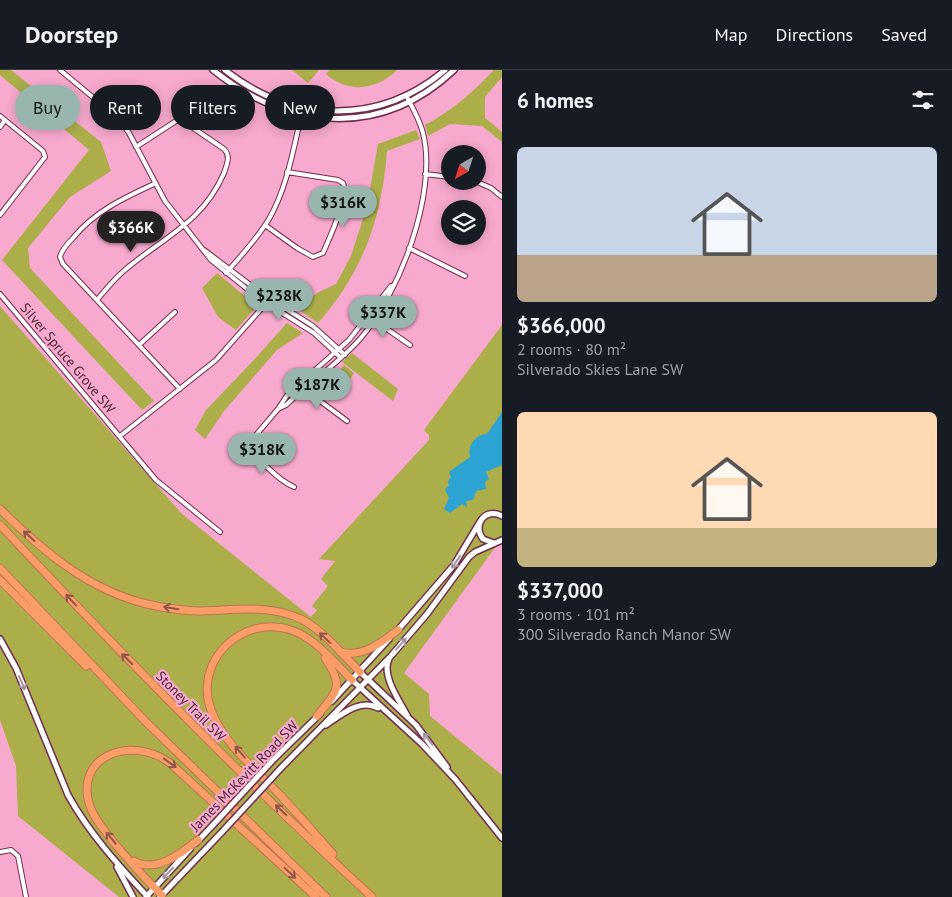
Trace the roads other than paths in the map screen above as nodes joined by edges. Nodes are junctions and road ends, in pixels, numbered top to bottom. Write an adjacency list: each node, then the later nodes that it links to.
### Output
1 (60, 70): 15 (street)
2 (213, 70): 8 (main road)
3 (225, 70): 6 (main road)
4 (445, 70): 7 (main road)
5 (454, 70): 7 (main road)
6 (265, 95)
7 (408, 98): 9 (main road); 11 (main road); 17 (street)
8 (265, 103)
9 (335, 110)
10 (0, 116): 12 (street)
11 (335, 118)
12 (5, 120): 13 (street); 22 (street)
13 (0, 126)
14 (297, 130): 16 (street)
15 (136, 147): 19 (street); 24 (street)
16 (287, 172): 23 (street); 23 (street)
17 (425, 174): 18 (street); 25 (street)
18 (441, 176)
19 (154, 184): 24 (street); 32 (street)
20 (486, 186): 21 (street)
21 (502, 196)
22 (0, 215)
23 (265, 225): 27 (street)
24 (184, 227): 26 (street); 32 (street)
25 (409, 248): 29 (street); 30 (street)
26 (202, 249): 27 (street); 28 (street)
27 (230, 270): 28 (street); 33 (street)
28 (226, 274): 33 (street)
29 (465, 276)
30 (394, 282): 35 (street); 36 (street)
31 (0, 294): 47 (street, Silver Spruce Grove SW)
32 (97, 300): 37 (street)
33 (268, 301): 39 (street); 40 (street); 43 (street)
34 (175, 312): 37 (street)
35 (368, 316): 36 (street); 39 (street)
36 (374, 320): 38 (street); 41 (street)
37 (140, 345): 43 (street)
38 (410, 345)
39 (340, 349): 40 (street); 41 (street)
40 (336, 353): 41 (street); 42 (street)
41 (343, 357): 44 (street)
42 (298, 384): 44 (street); 45 (street)
43 (180, 389): 47 (street)
44 (304, 389): 45 (street); 46 (street)
45 (278, 409): 48 (street)
46 (347, 421)
47 (120, 436): 55 (street, Silver Spruce Grove SW)
48 (294, 487)
49 (0, 509): 62 (highway, one-way to 49)
50 (502, 510): 51 (main road)
51 (488, 514): 52 (main road); 53 (main road)
52 (502, 516)
53 (480, 520): 56 (main road); 59 (main road, James McKevitt Road SW, one-way to 59)
54 (0, 524): 80 (highway, Stoney Trail SW, one-way to 54)
55 (220, 532)
56 (496, 542): 63 (main road, James McKevitt Road SW, one-way to 56)
57 (0, 568): 71 (highway)
58 (0, 580): 71 (highway)
59 (398, 630): 62 (highway); 64 (main road, James McKevitt Road SW)
60 (0, 639): 74 (main road, one-way to 74)
61 (318, 647): 66 (highway); 69 (highway); 80 (highway, one-way to 61)
62 (340, 652): 64 (highway)
63 (391, 656): 65 (main road, James McKevitt Road SW); 70 (main road)
64 (360, 672): 65 (main road); 66 (main road, James McKevitt Road SW)
65 (367, 679): 67 (main road, James McKevitt Road SW); 70 (main road)
66 (352, 680): 67 (main road); 69 (main road, James McKevitt Road SW)
67 (360, 687): 68 (main road); 72 (main road, James McKevitt Road SW)
68 (385, 712): 72 (main road); 73 (main road)
69 (318, 716): 76 (main road, James McKevitt Road SW, bridge)
70 (410, 720): 73 (main road, one-way to 70)
71 (144, 722): 86 (highway)
72 (318, 731): 81 (main road, James McKevitt Road SW, bridge)
73 (455, 780): 75 (main road)
74 (92, 833): 83 (main road); 84 (main road)
75 (502, 838)
76 (198, 840): 78 (highway); 79 (main road, James McKevitt Road SW, one-way to 79)
77 (0, 852): 82 (street)
78 (129, 858): 79 (highway); 85 (highway, one-way to 85)
79 (154, 888): 81 (highway); 84 (main road, James McKevitt Road SW)
80 (369, 894)
81 (161, 896)
82 (26, 897)
83 (133, 897)
84 (147, 897)
85 (316, 897)
86 (326, 897)

